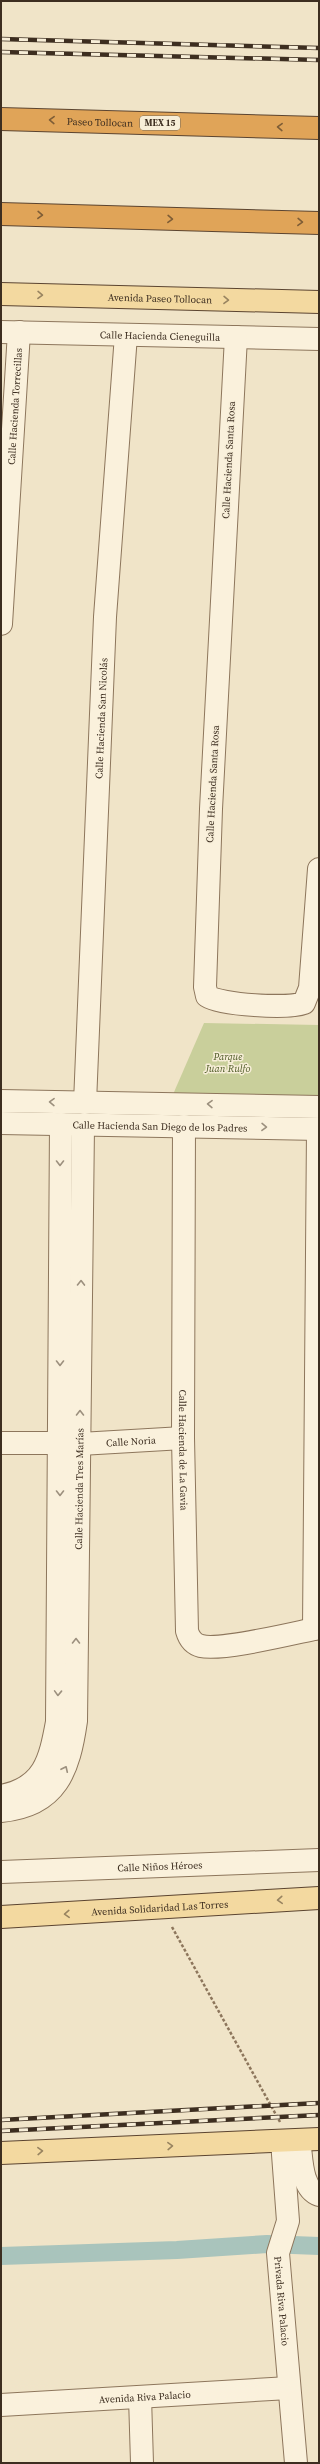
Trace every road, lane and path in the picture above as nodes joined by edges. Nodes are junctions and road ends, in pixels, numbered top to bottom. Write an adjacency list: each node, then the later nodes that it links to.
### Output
1 (1, 119): 2 (highway, Paseo Tollocan / MEX 15, one-way to 1)
2 (319, 128)
3 (1, 214): 4 (highway, one-way to 4)
4 (319, 223)
5 (1, 294): 6 (main road, Avenida Paseo Tollocan, one-way to 6)
6 (319, 302)
7 (10, 332): 8 (street, Calle Hacienda Cieneguilla); 11 (street, Calle Hacienda Torrecillas)
8 (126, 335): 9 (street, Calle Hacienda Cieneguilla); 14 (street, Calle Hacienda San Nicolás)
9 (236, 337): 10 (street, Calle Hacienda Cieneguilla); 12 (street, Calle Hacienda Santa Rosa)
10 (319, 339)
11 (1, 624)
12 (319, 869)
13 (1, 1101): 14 (street, one-way to 13)
14 (85, 1103): 15 (street, one-way to 14)
15 (238, 1105): 16 (street); 21 (street)
16 (319, 1106)
17 (1, 1123): 18 (street, Calle Hacienda San Diego de los Padres)
18 (61, 1124): 19 (street, Calle Hacienda San Diego de los Padres); 23 (street, Calle Hacienda Tres Marías, one-way to 23)
19 (83, 1126): 20 (street, Calle Hacienda San Diego de los Padres); 23 (street, Calle Hacienda Tres Marías, one-way to 19)
20 (184, 1126): 21 (street, Calle Hacienda San Diego de los Padres); 24 (street, Calle Hacienda de La Gavia)
21 (239, 1127): 22 (street, Calle Hacienda San Diego de los Padres, one-way to 22)
22 (319, 1129): 27 (street)
23 (70, 1340): 26 (street, Calle Hacienda Tres Marías)
24 (182, 1438): 26 (street, Calle Noria); 27 (street, Calle Hacienda de La Gavia)
25 (1, 1443): 26 (street, Calle Noria)
26 (70, 1443): 28 (street, Calle Hacienda Tres Marías)
27 (317, 1628)
28 (45, 1784): 29 (street); 30 (street, Calle Hacienda Tres Marías)
29 (1, 1796)
30 (1, 1811)
31 (319, 1860): 32 (street, Calle Niños Héroes)
32 (1, 1872)
33 (319, 1898): 34 (main road, Avenida Solidaridad Las Torres, one-way to 34)
34 (162, 1909): 35 (main road, Avenida Solidaridad Las Torres, one-way to 35); 36 (path)
35 (1, 1917)
36 (298, 2140): 37 (main road, one-way to 36); 38 (street); 39 (street, Privada Riva Palacio)
37 (1, 2153)
38 (319, 2195)
39 (289, 2388): 40 (street, Avenida Riva Palacio); 43 (street, Privada Riva Palacio)
40 (140, 2397): 41 (street, Avenida Riva Palacio); 42 (street)
41 (1, 2405)
42 (142, 2463)
43 (296, 2463)

